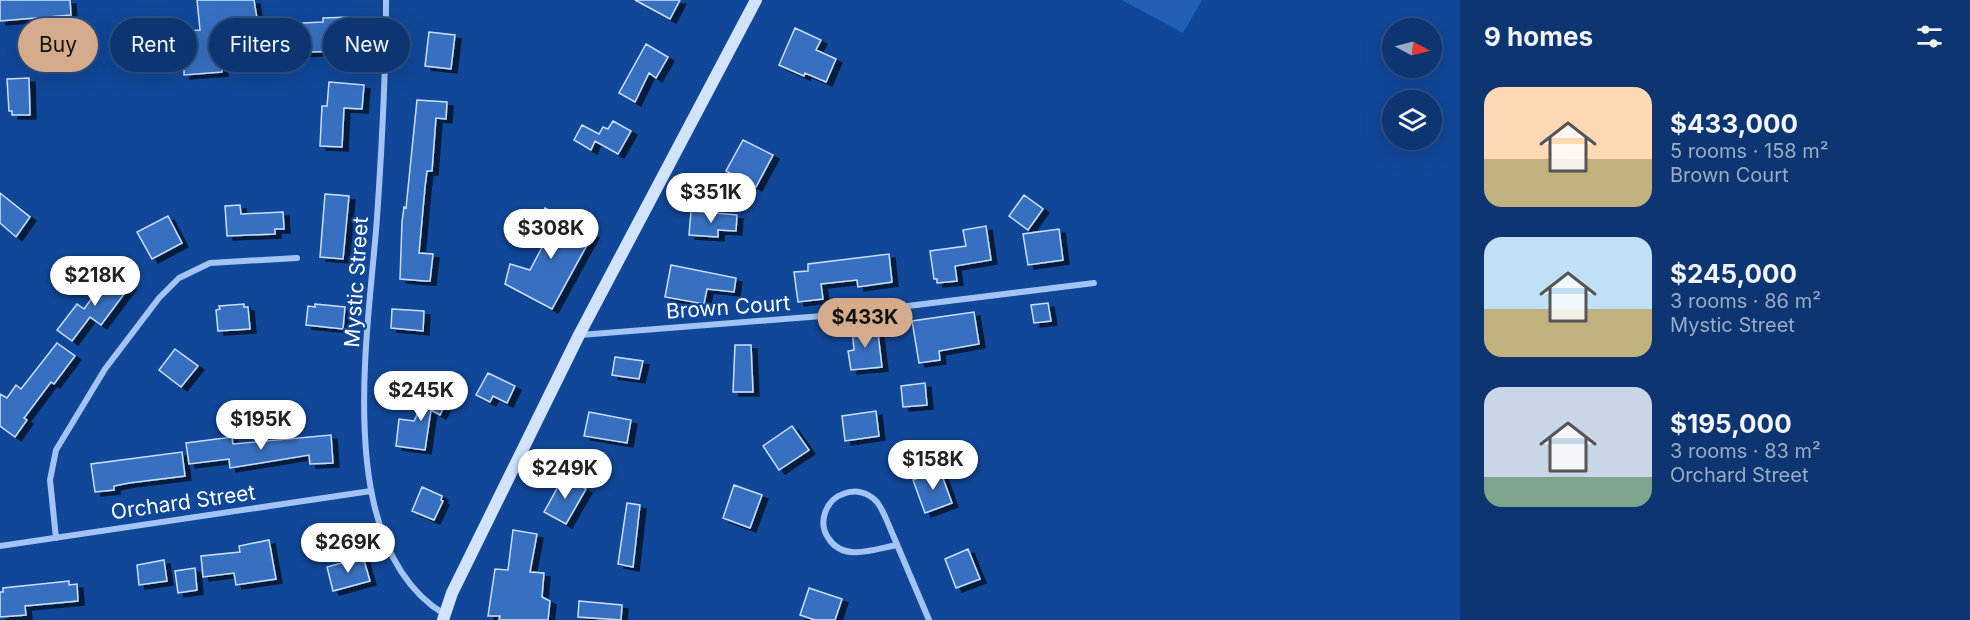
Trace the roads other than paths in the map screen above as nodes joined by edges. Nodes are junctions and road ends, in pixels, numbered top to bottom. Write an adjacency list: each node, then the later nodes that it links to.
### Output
1 (386, 0): 6 (street, Mystic Street)
2 (756, 0): 5 (main road)
3 (297, 258): 7 (street)
4 (1094, 283): 5 (street, Brown Court)
5 (579, 335): 10 (main road)
6 (371, 491): 7 (street, Orchard Street); 10 (street, Mystic Street)
7 (56, 538): 9 (street, Orchard Street)
8 (897, 545): 8 (street); 11 (street)
9 (0, 546)
10 (444, 617)
11 (929, 620)

